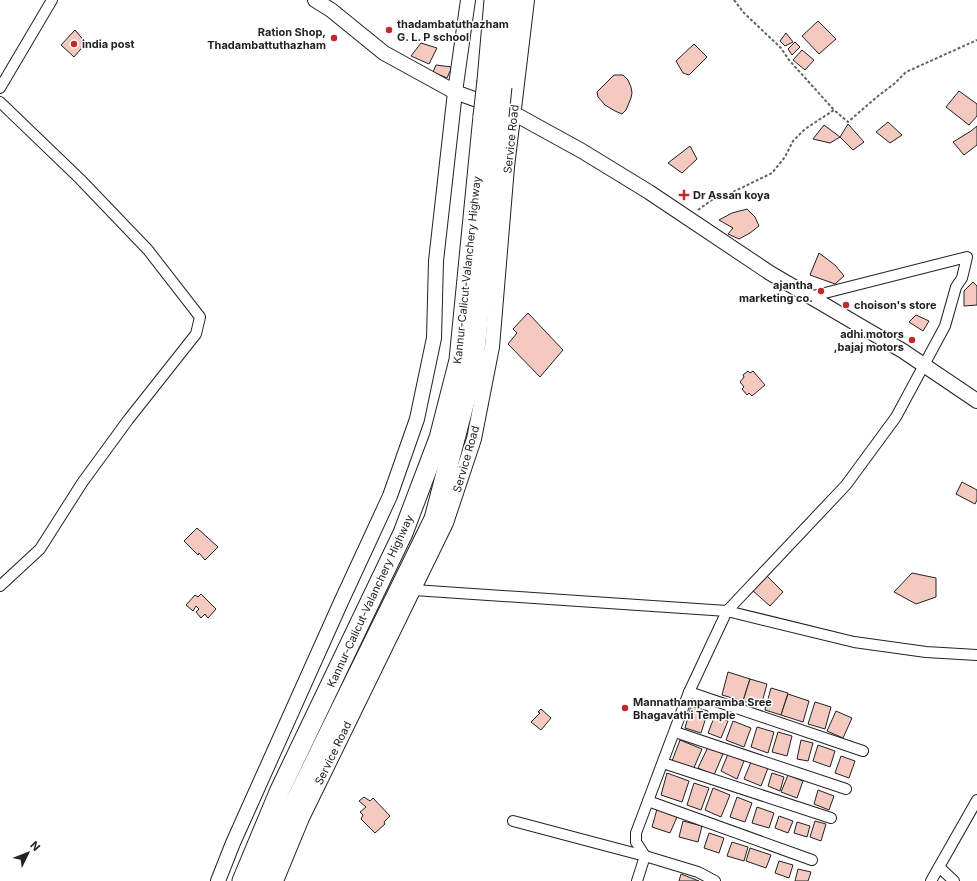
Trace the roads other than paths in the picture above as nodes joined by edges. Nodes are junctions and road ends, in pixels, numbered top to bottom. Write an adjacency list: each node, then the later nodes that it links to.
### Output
1 (52, 0): 8 (street)
2 (315, 0): 9 (street)
3 (468, 0): 9 (street)
4 (494, 0): 7 (highway, Kannur-Calicut-Valanchery Highway)
5 (511, 0): 7 (highway)
6 (528, 0): 11 (street, Service Road)
7 (494, 84): 11 (highway, Kannur-Calicut-Valanchery Highway, bridge)
8 (0, 88)
9 (455, 92): 11 (street); 31 (street)
10 (0, 102): 15 (street)
11 (498, 115): 12 (street); 16 (street, Service Road); 32 (highway, Kannur-Calicut-Valanchery Highway); 33 (highway)
12 (809, 297): 13 (street); 13 (street)
13 (923, 365): 14 (street); 17 (street)
14 (977, 401)
15 (0, 586)
16 (414, 590): 17 (street); 34 (street, Service Road)
17 (726, 611): 18 (street); 19 (street)
18 (977, 655)
19 (689, 692): 20 (street); 21 (street)
20 (675, 732): 22 (street); 23 (street)
21 (863, 751)
22 (663, 763): 25 (street); 26 (street)
23 (846, 790)
24 (977, 800): 30 (street)
25 (648, 801): 28 (street); 29 (street)
26 (831, 818)
27 (512, 821): 28 (street)
28 (645, 856): 35 (street); 36 (street)
29 (812, 860)
30 (938, 867): 37 (street); 38 (street)
31 (218, 881)
32 (242, 881)
33 (260, 881)
34 (276, 881)
35 (637, 881)
36 (715, 881)
37 (931, 881)
38 (954, 881)

